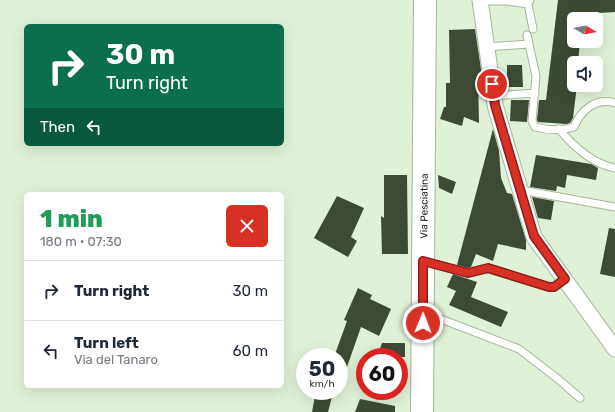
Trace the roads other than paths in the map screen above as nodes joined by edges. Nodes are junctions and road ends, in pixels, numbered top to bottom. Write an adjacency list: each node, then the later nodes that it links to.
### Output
1 (425, 0): 15 (main road, Via Pesciatina)
2 (480, 0): 3 (lane); 7 (street)
3 (529, 2): 4 (lane)
4 (533, 29)
5 (527, 35): 6 (lane)
6 (529, 44): 7 (lane); 8 (lane)
7 (487, 47): 9 (street)
8 (535, 93): 9 (lane); 11 (lane)
9 (494, 96): 13 (street)
10 (615, 103): 11 (lane)
11 (559, 129): 12 (lane)
12 (615, 168)
13 (521, 190): 14 (lane); 16 (street)
14 (615, 207)
15 (423, 261): 16 (lane); 17 (main road, Via Pesciatina)
16 (565, 279): 18 (street)
17 (423, 312): 19 (lane); 20 (main road, Via Pesciatina)
18 (615, 349)
19 (580, 398)
20 (422, 412)

